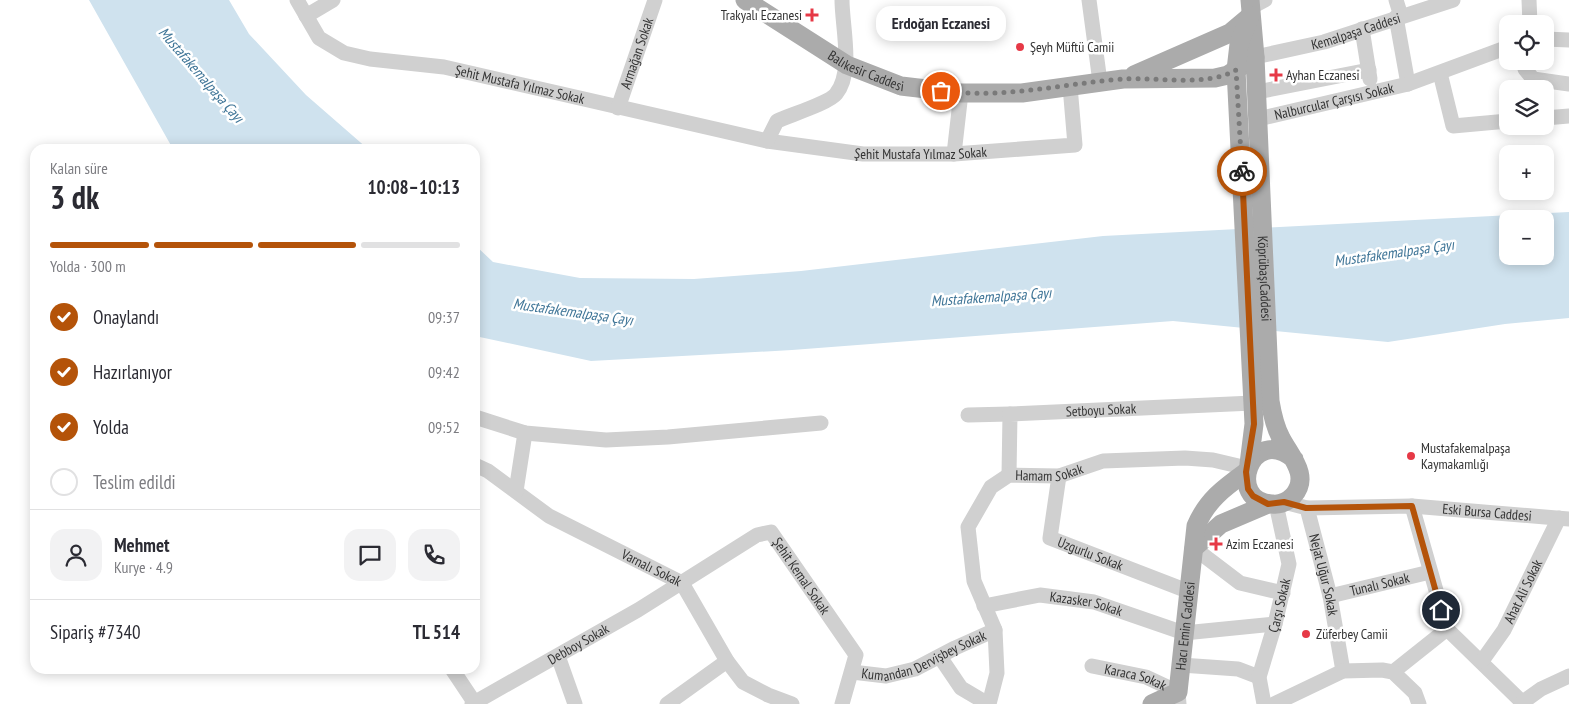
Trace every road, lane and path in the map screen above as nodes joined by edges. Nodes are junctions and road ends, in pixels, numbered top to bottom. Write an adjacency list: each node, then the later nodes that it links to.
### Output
1 (297, 0): 12 (street, Şehit Mustafa Yılmaz Sokak)
2 (333, 0): 12 (street)
3 (655, 0): 34 (street, Armağan Sokak)
4 (745, 0): 21 (main road, Balıkesir Caddesi)
5 (842, 0): 21 (street)
6 (1088, 0): 27 (street)
7 (1396, 0): 13 (street)
8 (1453, 0): 13 (street, Kemalpaşa Caddesi)
9 (1529, 0): 11 (street)
10 (1254, 6): 17 (main road, Balıkesir Caddesi); 18 (main road, KöprübaşıCaddesi); 20 (main road)
11 (1530, 15)
12 (306, 16): 34 (street, Şehit Mustafa Yılmaz Sokak)
13 (1398, 17): 14 (street, Kemalpaşa Caddesi); 28 (street)
14 (1362, 29): 20 (street, Kemalpaşa Caddesi); 23 (street)
15 (1554, 39): 16 (street)
16 (1569, 40)
17 (1209, 43): 18 (main road); 26 (main road, Balıkesir Caddesi)
18 (1239, 44): 20 (main road); 22 (main road, KöprübaşıCaddesi)
19 (1499, 50): 25 (street, Nalburcular Çarşısı Sokak)
20 (1255, 57): 22 (main road, Balıkesir Caddesi); 31 (main road)
21 (848, 65): 33 (main road, Balıkesir Caddesi); 39 (street)
22 (1236, 70): 26 (main road, Balıkesir Caddesi); 41 (main road, KöprübaşıCaddesi)
23 (1369, 70): 31 (street); 32 (street)
24 (1526, 70): 29 (street)
25 (1440, 73): 28 (street, Nalburcular Çarşısı Sokak); 38 (street)
26 (1123, 79): 27 (main road, Balıkesir Caddesi)
27 (1100, 82): 30 (main road, Balıkesir Caddesi)
28 (1408, 84): 32 (street, Nalburcular Çarşısı Sokak)
29 (1569, 84)
30 (1070, 86): 33 (main road, Balıkesir Caddesi); 40 (street, Şehit Mustafa Yılmaz Sokak)
31 (1257, 92): 37 (main road)
32 (1373, 92): 37 (street, Nalburcular Çarşısı Sokak)
33 (961, 93): 40 (street)
34 (618, 108): 39 (street, Şehit Mustafa Yılmaz Sokak)
35 (1569, 116): 36 (street)
36 (1554, 117)
37 (1258, 119): 41 (main road)
38 (1499, 122)
39 (767, 141): 40 (street, Şehit Mustafa Yılmaz Sokak)
40 (954, 154)
41 (1250, 155): 42 (main road, KöprübaşıCaddesi)
42 (1261, 402): 43 (street, Setboyu Sokak); 48 (main road); 50 (main road)
43 (1010, 414): 44 (street, Setboyu Sokak); 51 (street)
44 (968, 415)
45 (480, 420): 47 (street)
46 (821, 424): 47 (street)
47 (525, 434): 53 (street)
48 (1294, 460): 50 (main road); 54 (main road)
49 (480, 468): 53 (street, Varnalı Sokak)
50 (1248, 468): 52 (street, Hamam Sokak); 54 (main road); 58 (main road, Hacı Emin Caddesi)
51 (1010, 475): 52 (street, Hamam Sokak); 64 (street, Hamam Sokak)
52 (1059, 476): 61 (street, Uzgurlu Sokak)
53 (516, 491): 60 (street, Varnalı Sokak)
54 (1276, 503): 56 (street, Eski Bursa Caddesi); 58 (main road); 62 (street, Çarşı Sokak)
55 (1412, 506): 56 (street, Eski Bursa Caddesi); 57 (street, Eski Bursa Caddesi); 59 (street)
56 (1306, 508): 63 (street, Nejat Uğur Sokak)
57 (1564, 519): 72 (street, Ahat Ali Sokak)
58 (1194, 548): 61 (main road, Hacı Emin Caddesi); 62 (street)
59 (1430, 572): 63 (street, Tunalı Sokak); 66 (street)
60 (682, 583): 69 (street, Debboy Sokak); 71 (street, Varnalı Sokak); 76 (street, Şehit Kemal Sokak)
61 (1190, 592): 68 (main road, Hacı Emin Caddesi)
62 (1283, 593): 65 (street, Çarşı Sokak)
63 (1330, 596): 75 (street, Nejat Uğur Sokak)
64 (984, 606): 67 (street, Hamam Sokak); 68 (street, Kazasker Sokak)
65 (1275, 624): 68 (street); 80 (street, Çarşı Sokak)
66 (1447, 629): 72 (street); 77 (street)
67 (994, 630): 70 (street, Kumandan Dervişbey Sokak); 88 (street, Hamam Sokak)
68 (1184, 633): 73 (main road, Hacı Emin Caddesi)
69 (558, 656): 82 (street, Debboy Sokak); 84 (street)
70 (940, 657): 76 (street, Kumandan Dervişbey Sokak); 88 (street)
71 (727, 661): 85 (street); 86 (street, Varnalı Sokak)
72 (1482, 661): 83 (street)
73 (1181, 665): 80 (street); 81 (main road, Hacı Emin Caddesi)
74 (1092, 666): 81 (street, Karaca Sokak)
75 (1343, 671): 77 (street); 91 (street)
76 (852, 672): 87 (street)
77 (1393, 672): 92 (street)
78 (455, 674): 82 (street)
79 (1569, 676): 83 (street)
80 (1259, 677): 90 (street, Çarşı Sokak)
81 (1179, 698): 89 (main road)
82 (473, 703)
83 (1523, 703)
84 (575, 704)
85 (667, 704)
86 (792, 704)
87 (842, 704)
88 (989, 704)
89 (1152, 704)
90 (1264, 704)
91 (1274, 704)
92 (1419, 704)

